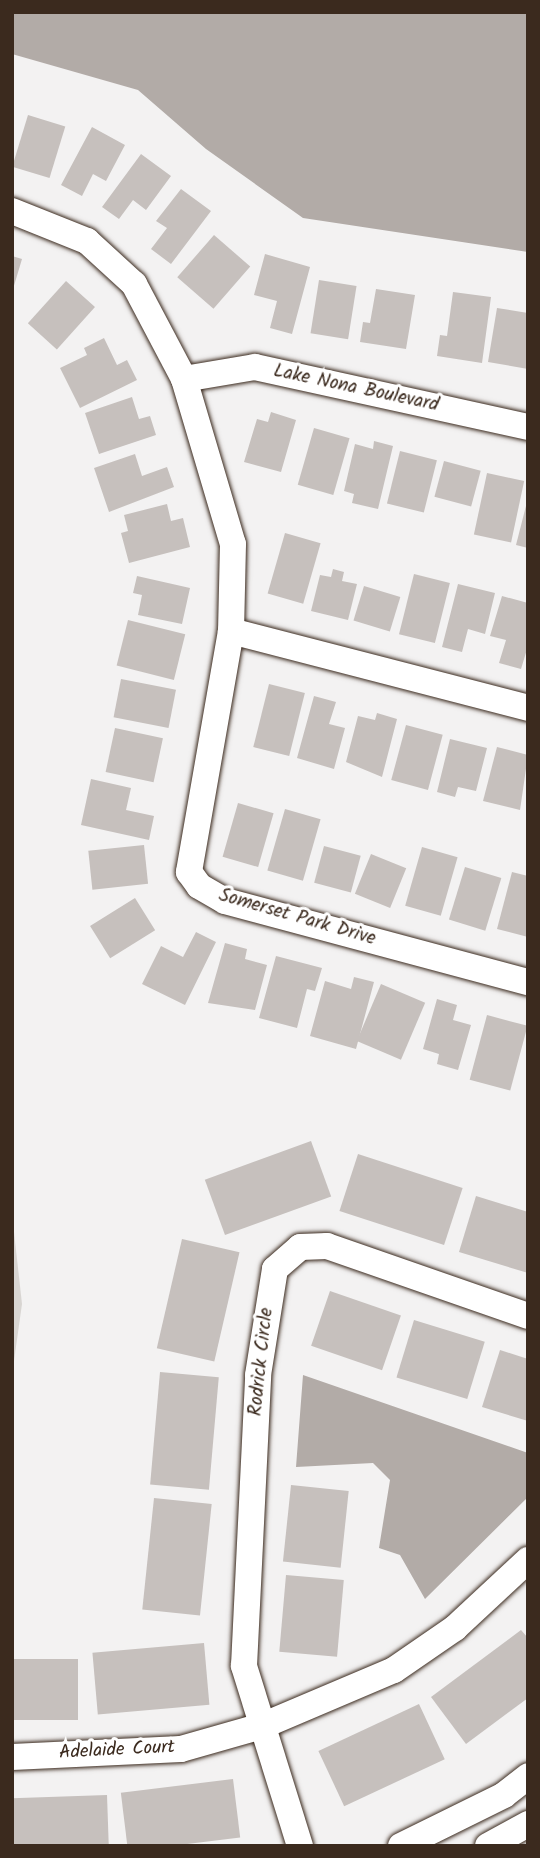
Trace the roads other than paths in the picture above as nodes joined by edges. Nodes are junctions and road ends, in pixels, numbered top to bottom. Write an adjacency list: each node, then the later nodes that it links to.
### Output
1 (12, 211): 2 (street, Somerset Park Drive)
2 (184, 379): 3 (street, Lake Nona Boulevard); 4 (street, Somerset Park Drive)
3 (528, 427)
4 (231, 631): 5 (street); 6 (street, Somerset Park Drive)
5 (528, 708)
6 (528, 982)
7 (528, 1317): 9 (street, Rodrick Circle)
8 (528, 1560): 9 (street)
9 (262, 1726): 10 (street, Adelaide Court); 13 (street, Rodrick Circle)
10 (12, 1757)
11 (528, 1776): 14 (street)
12 (528, 1824): 15 (street)
13 (300, 1846)
14 (401, 1846)
15 (488, 1846)

